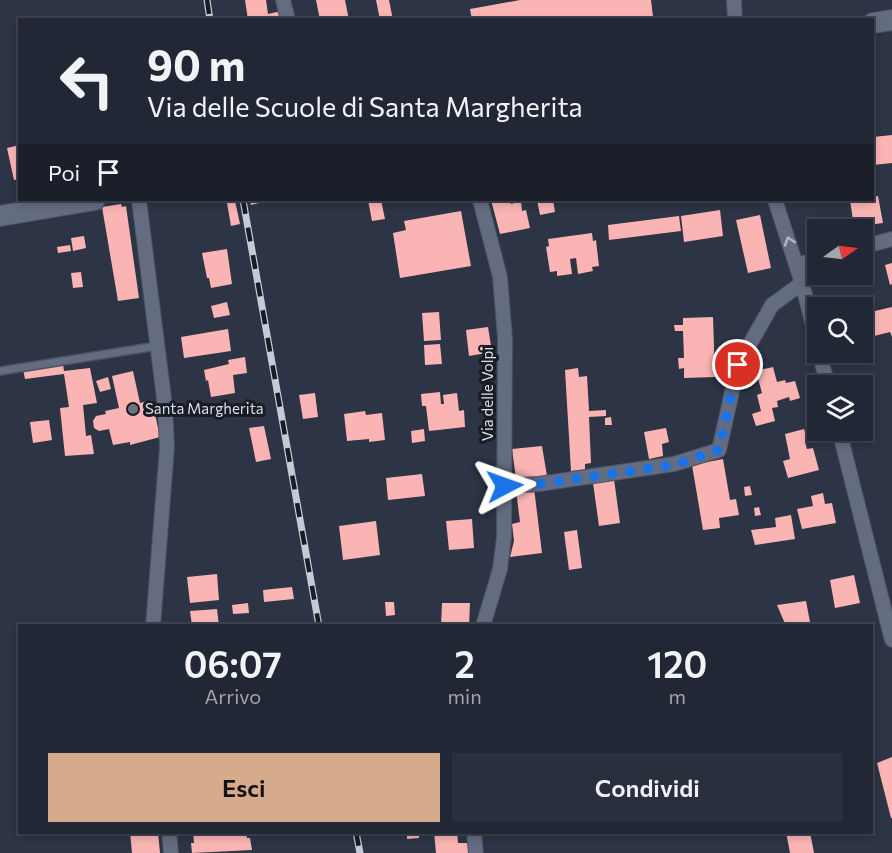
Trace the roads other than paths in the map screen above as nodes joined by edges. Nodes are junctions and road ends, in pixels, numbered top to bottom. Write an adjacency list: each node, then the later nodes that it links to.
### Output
1 (283, 0): 3 (street)
2 (734, 0): 4 (street)
3 (288, 18)
4 (735, 18)
5 (892, 20): 6 (main road)
6 (874, 22)
7 (89, 201): 11 (main road)
8 (139, 201): 18 (street)
9 (480, 201): 21 (street, Via delle Volpi)
10 (776, 201): 15 (street, one-way to 10)
11 (0, 216)
12 (892, 238): 13 (street)
13 (873, 244)
14 (807, 262): 15 (street)
15 (796, 265): 16 (street)
16 (802, 284): 17 (street); 21 (street)
17 (807, 303)
18 (157, 345): 19 (lane); 22 (street)
19 (0, 371)
20 (842, 441): 24 (street)
21 (505, 486): 23 (street, Via delle Volpi)
22 (153, 624)
23 (484, 624)
24 (892, 640)
25 (169, 834): 27 (street)
26 (474, 834): 28 (street)
27 (171, 853)
28 (476, 853)

